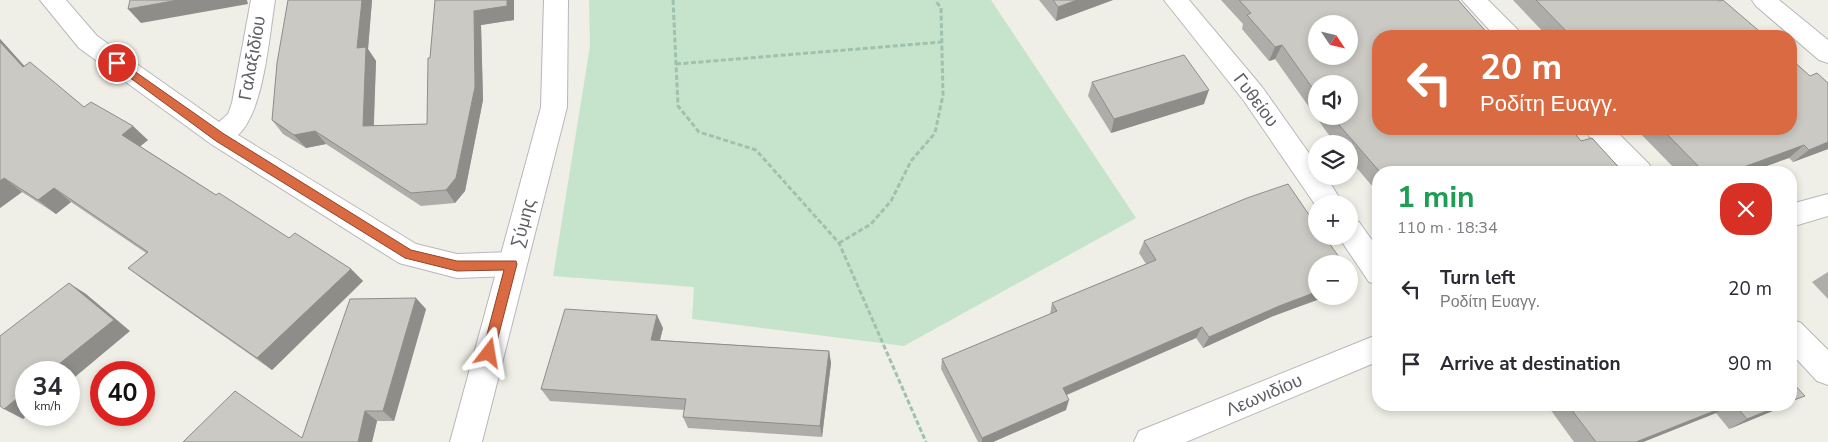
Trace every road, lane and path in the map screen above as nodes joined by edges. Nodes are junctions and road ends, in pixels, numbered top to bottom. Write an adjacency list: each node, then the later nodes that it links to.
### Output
1 (52, 0): 14 (street)
2 (263, 0): 14 (street, Γαλαξιδίου)
3 (556, 0): 22 (street, Σύμης)
4 (673, 0): 12 (path)
5 (935, 0): 10 (path)
6 (1176, 0): 16 (street, Γυθείου)
7 (1474, 0): 9 (street)
8 (1764, 0): 11 (street)
9 (1503, 30)
10 (942, 42): 12 (path); 19 (path)
11 (1828, 54)
12 (676, 64): 19 (path)
13 (1604, 135): 15 (street)
14 (220, 138): 22 (street)
15 (1634, 166)
16 (1324, 195)
17 (1828, 205): 18 (street)
18 (1797, 214)
19 (839, 243): 27 (path)
20 (1358, 243): 21 (street)
21 (1372, 263)
22 (512, 264): 26 (street, Σύμης)
23 (1797, 338): 25 (street)
24 (1372, 350): 28 (street, Λεωνιδίου)
25 (1828, 371)
26 (466, 442)
27 (926, 442)
28 (1150, 442)

